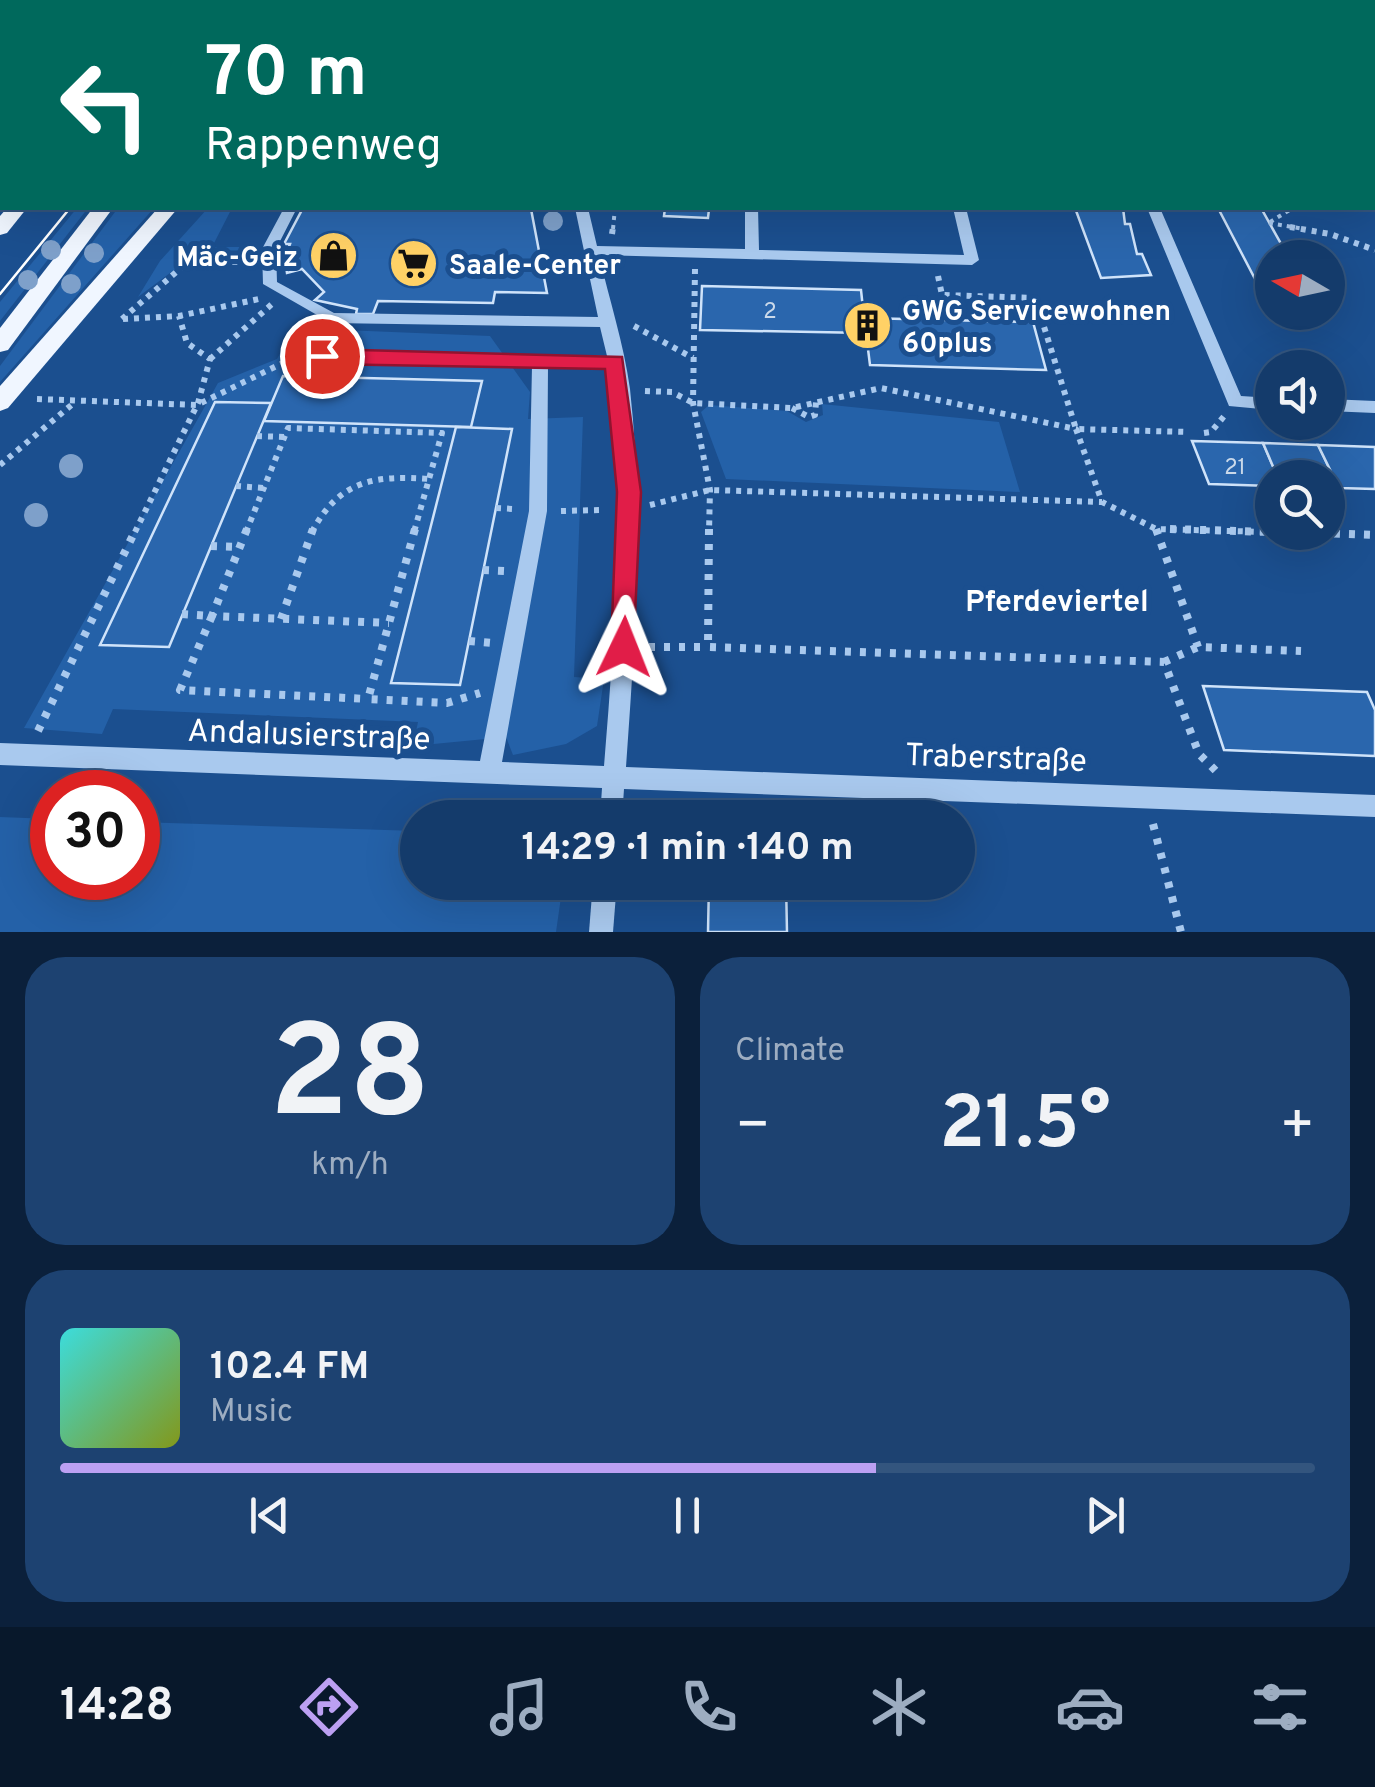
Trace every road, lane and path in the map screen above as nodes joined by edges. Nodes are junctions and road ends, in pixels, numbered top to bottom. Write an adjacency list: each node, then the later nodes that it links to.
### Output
1 (100, 210): 18 (main road)
2 (166, 210): 26 (main road)
3 (289, 210): 13 (street)
4 (583, 210): 9 (street)
5 (752, 210): 12 (street)
6 (960, 210): 14 (street)
7 (1153, 210): 30 (street)
8 (1290, 210): 10 (path)
9 (593, 250): 11 (street); 17 (street)
10 (1375, 250)
11 (695, 252): 12 (street); 21 (path)
12 (752, 254): 14 (street)
13 (269, 255): 15 (street); 16 (path)
14 (934, 260): 35 (path)
15 (284, 294): 16 (path); 17 (street); 20 (path)
16 (179, 316): 20 (path)
17 (608, 322): 21 (path); 22 (street)
18 (0, 344)
19 (322, 356): 23 (street); 31 (path)
20 (210, 359): 31 (path)
21 (694, 359): 29 (path)
22 (614, 362): 23 (street); 47 (street)
23 (540, 363): 48 (street)
24 (646, 391): 29 (path)
25 (30, 399): 27 (path)
26 (0, 402)
27 (75, 402): 31 (path); 39 (path)
28 (816, 402): 34 (path); 34 (path); 35 (path)
29 (693, 403): 34 (path); 43 (path)
30 (1255, 403)
31 (197, 405): 71 (path)
32 (1345, 406): 33 (street)
33 (1375, 407)
34 (792, 408)
35 (1076, 429): 36 (path); 44 (path)
36 (1188, 432)
37 (257, 436): 38 (path)
38 (284, 437): 40 (path); 42 (path)
39 (0, 465)
40 (429, 479): 59 (path); 60 (path)
41 (236, 486): 42 (path)
42 (264, 488): 54 (path)
43 (710, 490): 44 (path); 47 (path); 64 (path)
44 (1102, 502): 49 (path)
45 (496, 508): 46 (path)
46 (517, 510)
47 (628, 510): 48 (path); 63 (street)
48 (538, 511): 68 (street)
49 (1156, 529): 50 (path); 65 (path)
50 (1255, 532)
51 (1345, 534): 52 (path)
52 (1375, 535)
53 (211, 546): 54 (path)
54 (240, 548): 58 (path)
55 (483, 570): 56 (path)
56 (505, 571)
57 (182, 614): 58 (path)
58 (212, 616): 59 (path); 69 (path)
59 (281, 619): 60 (path)
60 (389, 623): 69 (path)
61 (469, 640): 62 (path)
62 (491, 642)
63 (624, 647): 64 (path); 73 (street)
64 (708, 647): 67 (path)
65 (1198, 647): 66 (path); 67 (path)
66 (1302, 651)
67 (1164, 662): 74 (path)
68 (505, 685): 69 (path); 72 (street)
69 (368, 698)
70 (0, 754): 71 (street, Andalusierstraße)
71 (26, 754): 72 (street, Andalusierstraße)
72 (489, 774): 73 (street, Andalusierstraße)
73 (614, 779): 74 (street, Traberstraße); 75 (street)
74 (1245, 798): 76 (street, Traberstraße)
75 (612, 800)
76 (1375, 806)
77 (1158, 846): 80 (path)
78 (604, 900): 79 (street)
79 (601, 932)
80 (1181, 932)

